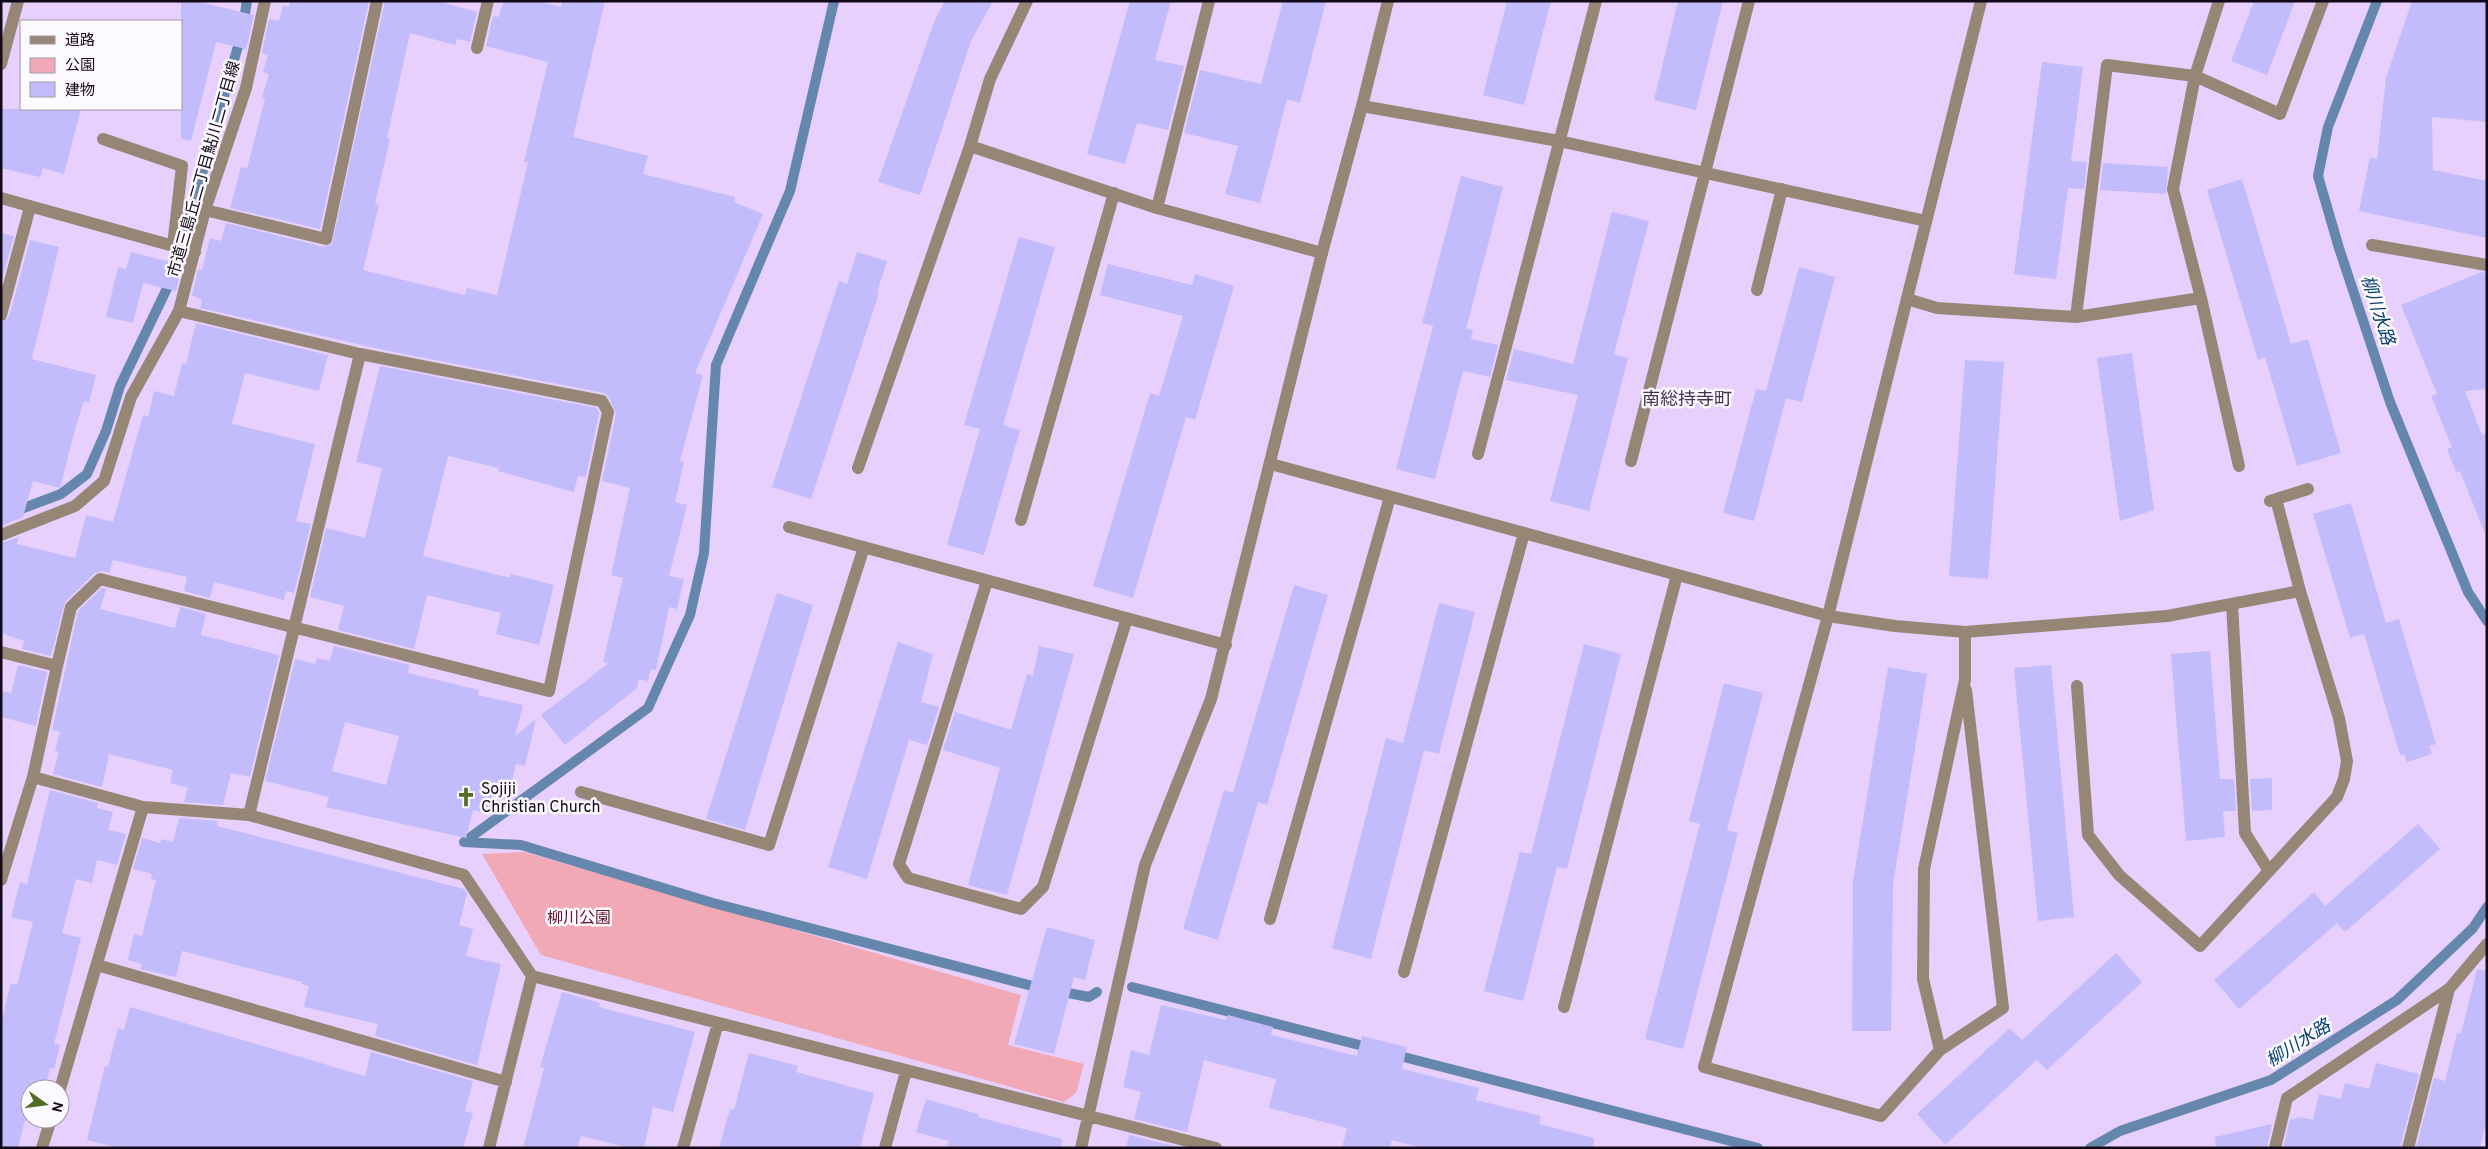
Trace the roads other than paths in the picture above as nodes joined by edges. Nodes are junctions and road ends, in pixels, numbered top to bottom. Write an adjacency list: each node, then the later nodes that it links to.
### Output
1 (18, 1): 14 (street)
2 (265, 1): 26 (street, 市道三島丘二丁目鮎川二丁目線)
3 (378, 1): 26 (street)
4 (488, 1): 13 (street)
5 (1027, 1): 19 (street)
6 (1209, 1): 25 (street)
7 (1388, 1): 16 (street)
8 (1596, 1): 18 (street)
9 (1749, 1): 20 (street)
10 (1981, 1): 27 (street)
11 (2323, 1): 15 (street)
12 (2216, 2): 15 (street)
13 (477, 48)
14 (1, 64)
15 (2195, 76): 34 (street); 38 (street)
16 (1362, 106): 18 (street); 31 (street)
17 (103, 139): 29 (street)
18 (1559, 141): 20 (street); 40 (street)
19 (970, 146): 22 (street); 44 (street)
20 (1704, 172): 21 (street); 41 (street)
21 (1782, 189): 27 (street); 33 (street)
22 (1114, 193): 25 (street); 47 (street)
23 (1, 198): 24 (street)
24 (30, 207): 29 (street); 37 (street)
25 (1156, 208): 31 (street)
26 (205, 210): 30 (street, 市道三島丘二丁目鮎川二丁目線)
27 (1926, 221): 35 (street)
28 (2372, 245): 32 (street)
29 (173, 246): 30 (street)
30 (195, 252): 36 (street, 市道三島丘二丁目鮎川二丁目線)
31 (1322, 253): 42 (street)
32 (2487, 265)
33 (1757, 290)
34 (2201, 298): 38 (street); 43 (street)
35 (1907, 299): 38 (street); 56 (street)
36 (179, 311): 39 (street); 50 (street, 市道三島丘二丁目鮎川二丁目線)
37 (1, 315)
38 (2076, 317)
39 (360, 354): 58 (street); 58 (street)
40 (1478, 454)
41 (1631, 462)
42 (1271, 464): 46 (street); 60 (street)
43 (2239, 466)
44 (858, 468)
45 (2308, 489): 54 (street)
46 (1390, 497): 49 (street); 71 (street)
47 (1021, 520)
48 (790, 526): 51 (street)
49 (1524, 533): 52 (street); 74 (street)
50 (1, 535)
51 (864, 547): 53 (street); 66 (street)
52 (1677, 575): 56 (street); 77 (street)
53 (987, 580): 57 (street); 57 (street)
54 (2300, 590): 55 (street); 69 (street)
55 (2232, 604): 59 (street); 69 (street)
56 (1828, 616): 59 (street); 79 (street)
57 (1127, 618): 60 (street)
58 (293, 628): 62 (street); 68 (street)
59 (1965, 632): 63 (street)
60 (1226, 645): 83 (street)
61 (1, 652): 62 (street)
62 (56, 666): 65 (street)
63 (1965, 680): 79 (street); 79 (street)
64 (2077, 686): 69 (street)
65 (33, 777): 67 (street); 70 (street)
66 (580, 792)
67 (142, 807): 68 (street); 73 (street)
68 (250, 815): 75 (street)
69 (2269, 871)
70 (1, 880)
71 (1270, 919)
72 (2487, 944): 76 (street)
73 (97, 965): 81 (street); 82 (street)
74 (1404, 972)
75 (532, 976): 78 (street); 82 (street)
76 (2449, 989): 91 (street); 92 (street)
77 (1564, 1007)
78 (718, 1023): 80 (street); 87 (street)
79 (1940, 1050)
80 (906, 1071): 83 (street); 88 (street)
81 (63, 1079)
82 (506, 1082): 86 (street)
83 (1089, 1117): 89 (street); 90 (street)
84 (48, 1129): 85 (street)
85 (42, 1148)
86 (489, 1148)
87 (684, 1148)
88 (885, 1148)
89 (1081, 1148)
90 (1216, 1148)
91 (2275, 1148)
92 (2408, 1148)

